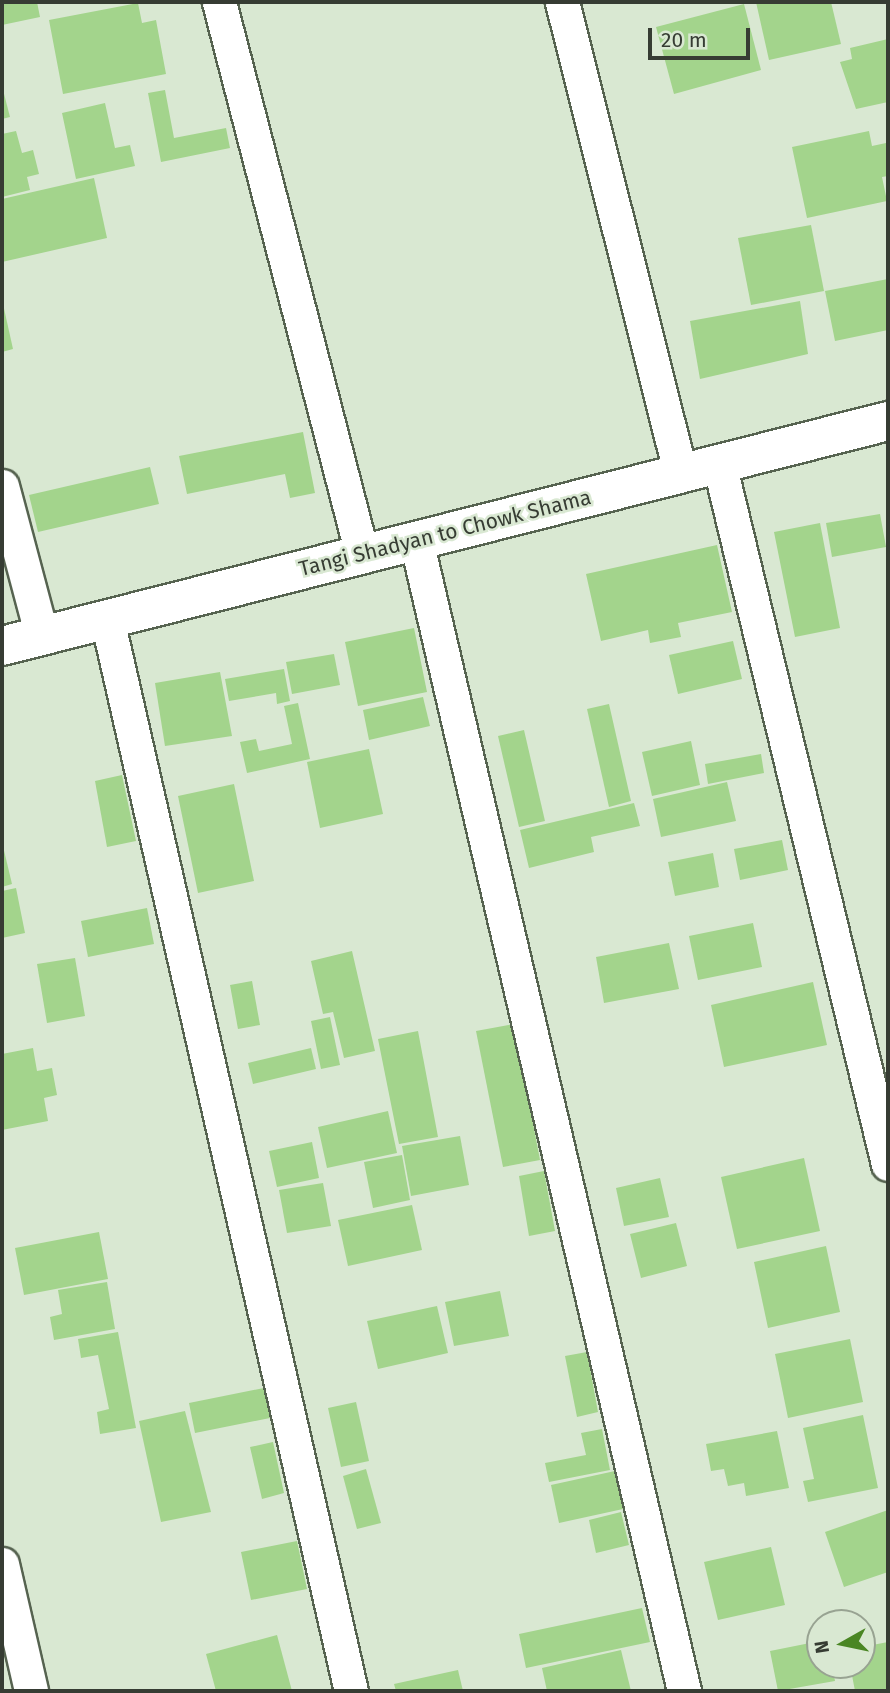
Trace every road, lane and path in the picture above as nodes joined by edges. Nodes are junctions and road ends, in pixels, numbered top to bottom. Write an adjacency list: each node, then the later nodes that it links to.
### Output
1 (219, 2): 8 (street)
2 (562, 2): 5 (street)
3 (888, 421): 4 (main road, Tangi Shadyan to Chowk Shama)
4 (719, 463): 5 (main road, Tangi Shadyan to Chowk Shama); 12 (street)
5 (681, 473): 7 (main road, Tangi Shadyan to Chowk Shama)
6 (2, 486): 10 (street)
7 (416, 540): 8 (main road, Tangi Shadyan to Chowk Shama); 16 (street)
8 (362, 554): 9 (main road, Tangi Shadyan to Chowk Shama)
9 (107, 620): 10 (main road, Tangi Shadyan to Chowk Shama); 15 (street)
10 (42, 636): 11 (main road, Tangi Shadyan to Chowk Shama)
11 (2, 646)
12 (888, 1164)
13 (2, 1564): 14 (street)
14 (31, 1691)
15 (351, 1691)
16 (684, 1691)

